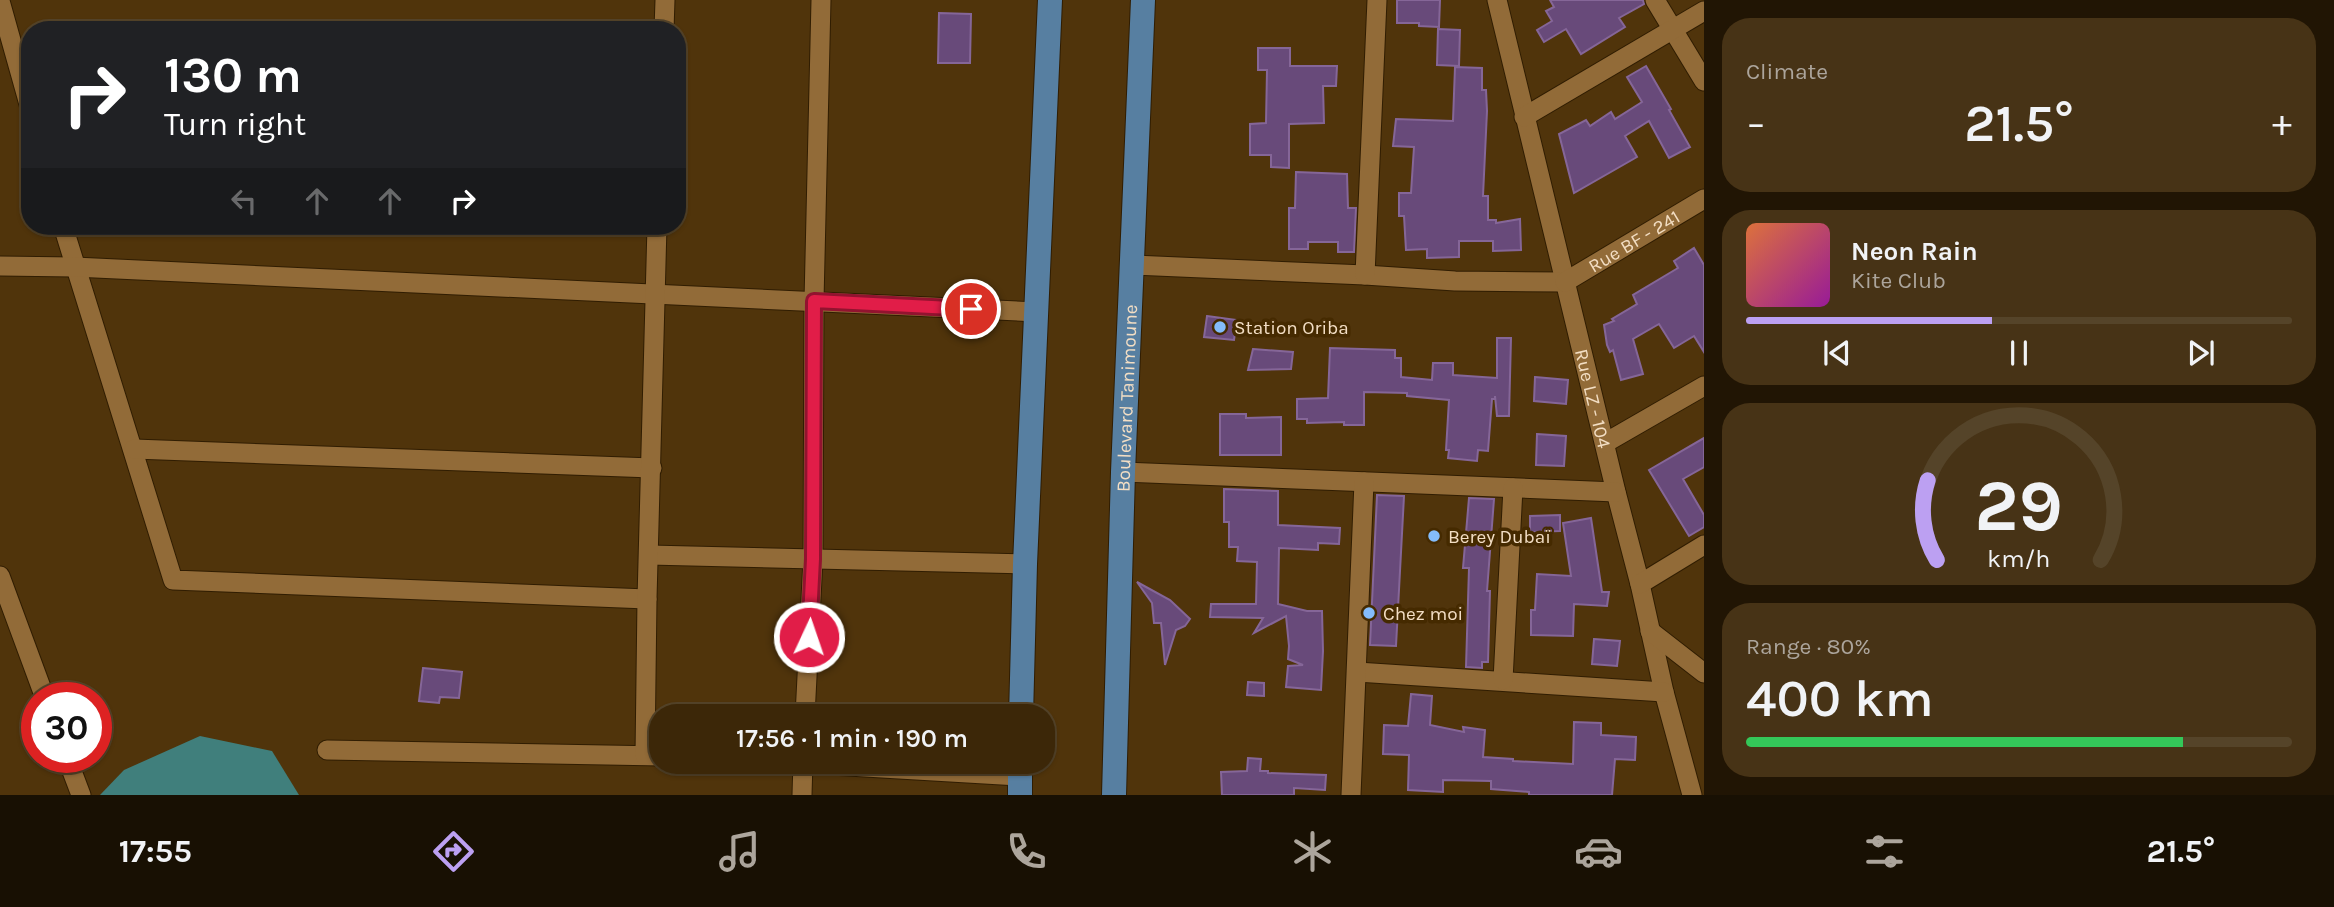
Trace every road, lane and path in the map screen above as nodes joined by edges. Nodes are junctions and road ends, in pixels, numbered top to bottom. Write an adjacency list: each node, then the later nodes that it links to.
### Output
1 (665, 0): 10 (street)
2 (821, 0): 24 (street)
3 (1050, 0): 25 (main road)
4 (1143, 0): 18 (main road, Boulevard Tanimoune)
5 (1377, 0): 21 (street)
6 (1497, 0): 14 (street, Rue LZ - 104)
7 (1655, 0): 11 (street)
8 (0, 1): 12 (street)
9 (1704, 10): 11 (street)
10 (664, 21)
11 (1673, 30): 13 (street); 14 (street)
12 (21, 76)
13 (1704, 81)
14 (1524, 117): 22 (street, Rue LZ - 104)
15 (1704, 199): 22 (street, Rue BF - 241)
16 (65, 235): 20 (street)
17 (657, 235): 23 (street)
18 (1133, 265): 21 (street); 30 (main road, Boulevard Tanimoune)
19 (0, 266): 20 (street)
20 (74, 267): 23 (street); 28 (street)
21 (1365, 275): 22 (street)
22 (1564, 282): 27 (street, Rue LZ - 104)
23 (655, 294): 24 (street); 29 (street)
24 (814, 301): 25 (street); 36 (street)
25 (1037, 312): 37 (main road)
26 (1704, 386): 27 (street)
27 (1605, 443): 33 (street, Rue LZ - 104)
28 (134, 449): 29 (street); 40 (street)
29 (652, 468): 35 (street)
30 (1123, 472): 31 (street); 58 (main road, Boulevard Tanimoune)
31 (1364, 482): 32 (street); 42 (street)
32 (1513, 488): 33 (street); 44 (street)
33 (1616, 492): 39 (street, Rue LZ - 104)
34 (1704, 545): 39 (street)
35 (649, 555): 36 (street); 40 (street)
36 (813, 559): 37 (street); 48 (street)
37 (1025, 564): 49 (main road)
38 (0, 576): 45 (street)
39 (1640, 584): 41 (street, Rue LZ - 104)
40 (647, 599): 47 (street)
41 (1650, 631): 43 (street); 46 (street, Rue LZ - 104)
42 (1357, 671): 44 (street); 59 (street)
43 (1704, 673)
44 (1503, 680): 46 (street)
45 (39, 682)
46 (1664, 692): 60 (street, Rue LZ - 104)
47 (651, 704)
48 (806, 704)
49 (1021, 704)
50 (327, 750): 51 (street)
51 (649, 755)
52 (73, 773): 56 (street)
53 (803, 774): 57 (street)
54 (977, 774): 55 (street)
55 (1020, 777)
56 (81, 795)
57 (802, 795)
58 (1114, 795)
59 (1351, 795)
60 (1692, 795)

